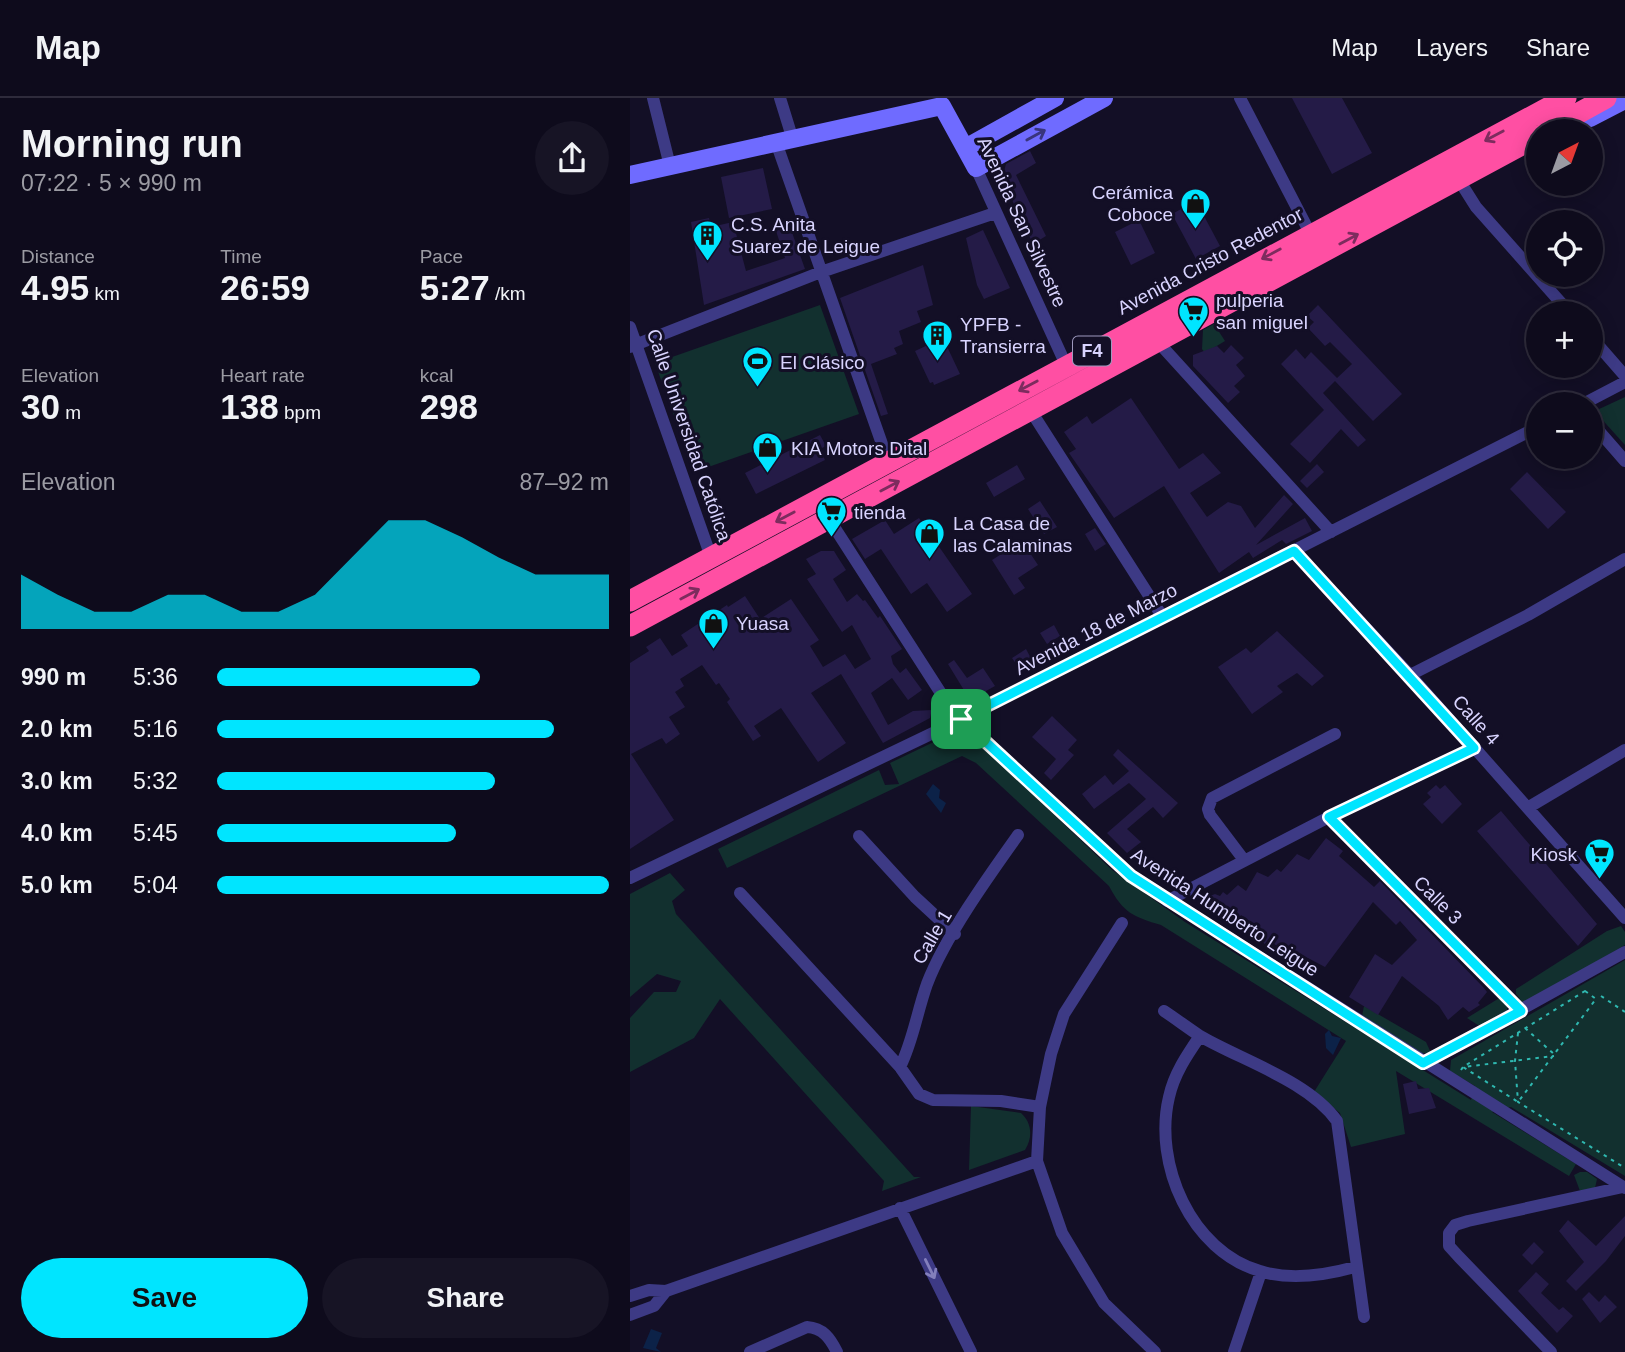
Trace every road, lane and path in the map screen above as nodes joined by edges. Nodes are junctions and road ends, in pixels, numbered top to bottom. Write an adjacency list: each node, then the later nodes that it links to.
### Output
1 (653, 98): 13 (street)
2 (780, 98): 10 (street)
3 (1055, 98): 12 (street)
4 (1104, 98): 14 (street, one-way to 4)
5 (1241, 98): 18 (street)
6 (1625, 100): 9 (street, Avenida Cristo Redentor)
7 (940, 102): 10 (street); 12 (street, Avenida San Silvestre)
8 (1597, 103): 9 (highway, Avenida Cristo Redentor / F4)
9 (1561, 105): 18 (highway, Avenida Cristo Redentor / F4, one-way to 18)
10 (785, 142): 13 (street); 19 (street)
11 (1526, 143): 16 (highway, F4)
12 (965, 148): 14 (street, Avenida San Silvestre)
13 (670, 166): 15 (street)
14 (976, 168): 17 (street, Avenida San Silvestre)
15 (630, 175)
16 (1460, 180): 20 (street); 22 (highway, F4, one-way to 16)
17 (995, 213): 19 (street); 25 (street, Avenida San Silvestre)
18 (1310, 233): 25 (highway, Avenida Cristo Redentor / F4, one-way to 25)
19 (821, 272): 23 (street); 32 (street)
20 (1559, 301)
21 (630, 327): 23 (street, Calle Universidad Católica)
22 (1158, 342): 29 (highway, F4); 35 (street)
23 (633, 345): 37 (street, Calle Universidad Católica)
24 (1603, 351): 26 (street)
25 (1066, 365): 32 (highway, Avenida Cristo Redentor / F4, one-way to 32)
26 (1625, 376)
27 (1625, 382): 28 (street)
28 (1603, 394)
29 (1031, 411): 34 (highway, F4, one-way to 29); 40 (street)
30 (1526, 433): 35 (street, Avenida 18 de Marzo)
31 (1603, 436): 33 (street)
32 (888, 461): 37 (highway, Avenida Cristo Redentor / F4, one-way to 37)
33 (1625, 461)
34 (829, 519): 41 (highway, F4, one-way to 34); 43 (street, Avenida Humberto Leigue)
35 (1331, 532): 36 (street, Avenida 18 de Marzo)
36 (1294, 551): 40 (street, Avenida 18 de Marzo); 42 (street, Calle 4)
37 (711, 557): 39 (highway, Avenida Cristo Redentor / F4)
38 (1625, 559): 42 (street)
39 (630, 601)
40 (1162, 616): 43 (street, Avenida 18 de Marzo)
41 (630, 626)
42 (1410, 675): 45 (street, Calle 4)
43 (961, 719): 52 (street, Avenida 18 de Marzo); 54 (street, Avenida Humberto Leigue)
44 (1335, 734): 51 (street)
45 (1474, 748): 47 (street, Calle 4); 48 (street)
46 (1625, 750): 47 (street)
47 (1529, 807): 55 (street, Calle 4)
48 (1329, 817): 51 (street); 61 (street, Calle 3)
49 (1018, 835): 57 (street, Calle 1)
50 (859, 836): 57 (street)
51 (1244, 860): 54 (street)
52 (630, 877)
53 (740, 893): 69 (street)
54 (1167, 901): 68 (street, Avenida Humberto Leigue)
55 (1625, 919)
56 (1122, 923): 72 (street)
57 (955, 934): 69 (street, Calle 1)
58 (1625, 952): 61 (street)
59 (1601, 996): 62 (path)
60 (1164, 1011): 65 (street)
61 (1521, 1011): 68 (street)
62 (1625, 1012)
63 (1525, 1028): 64 (path); 66 (path); 66 (path)
64 (1518, 1032): 67 (path); 70 (path)
65 (1200, 1036): 77 (street); 78 (street)
66 (1555, 1055): 67 (path); 71 (path)
67 (1515, 1061): 70 (path); 71 (path)
68 (1423, 1063): 75 (street, Avenida Humberto Leigue)
69 (900, 1067): 72 (street)
70 (1463, 1067): 71 (path)
71 (1518, 1102): 74 (path)
72 (1040, 1107): 73 (street)
73 (1037, 1161): 76 (street); 86 (street)
74 (1625, 1168)
75 (1624, 1187): 88 (street)
76 (900, 1208): 79 (street); 85 (street, one-way to 85)
77 (1355, 1267): 78 (street); 82 (street)
78 (1261, 1272): 87 (street)
79 (666, 1291): 80 (street); 81 (street)
80 (630, 1296)
81 (630, 1315)
82 (1364, 1317)
83 (750, 1352): 84 (street)
84 (837, 1352)
85 (971, 1352)
86 (1155, 1352)
87 (1234, 1352)
88 (1551, 1352)

